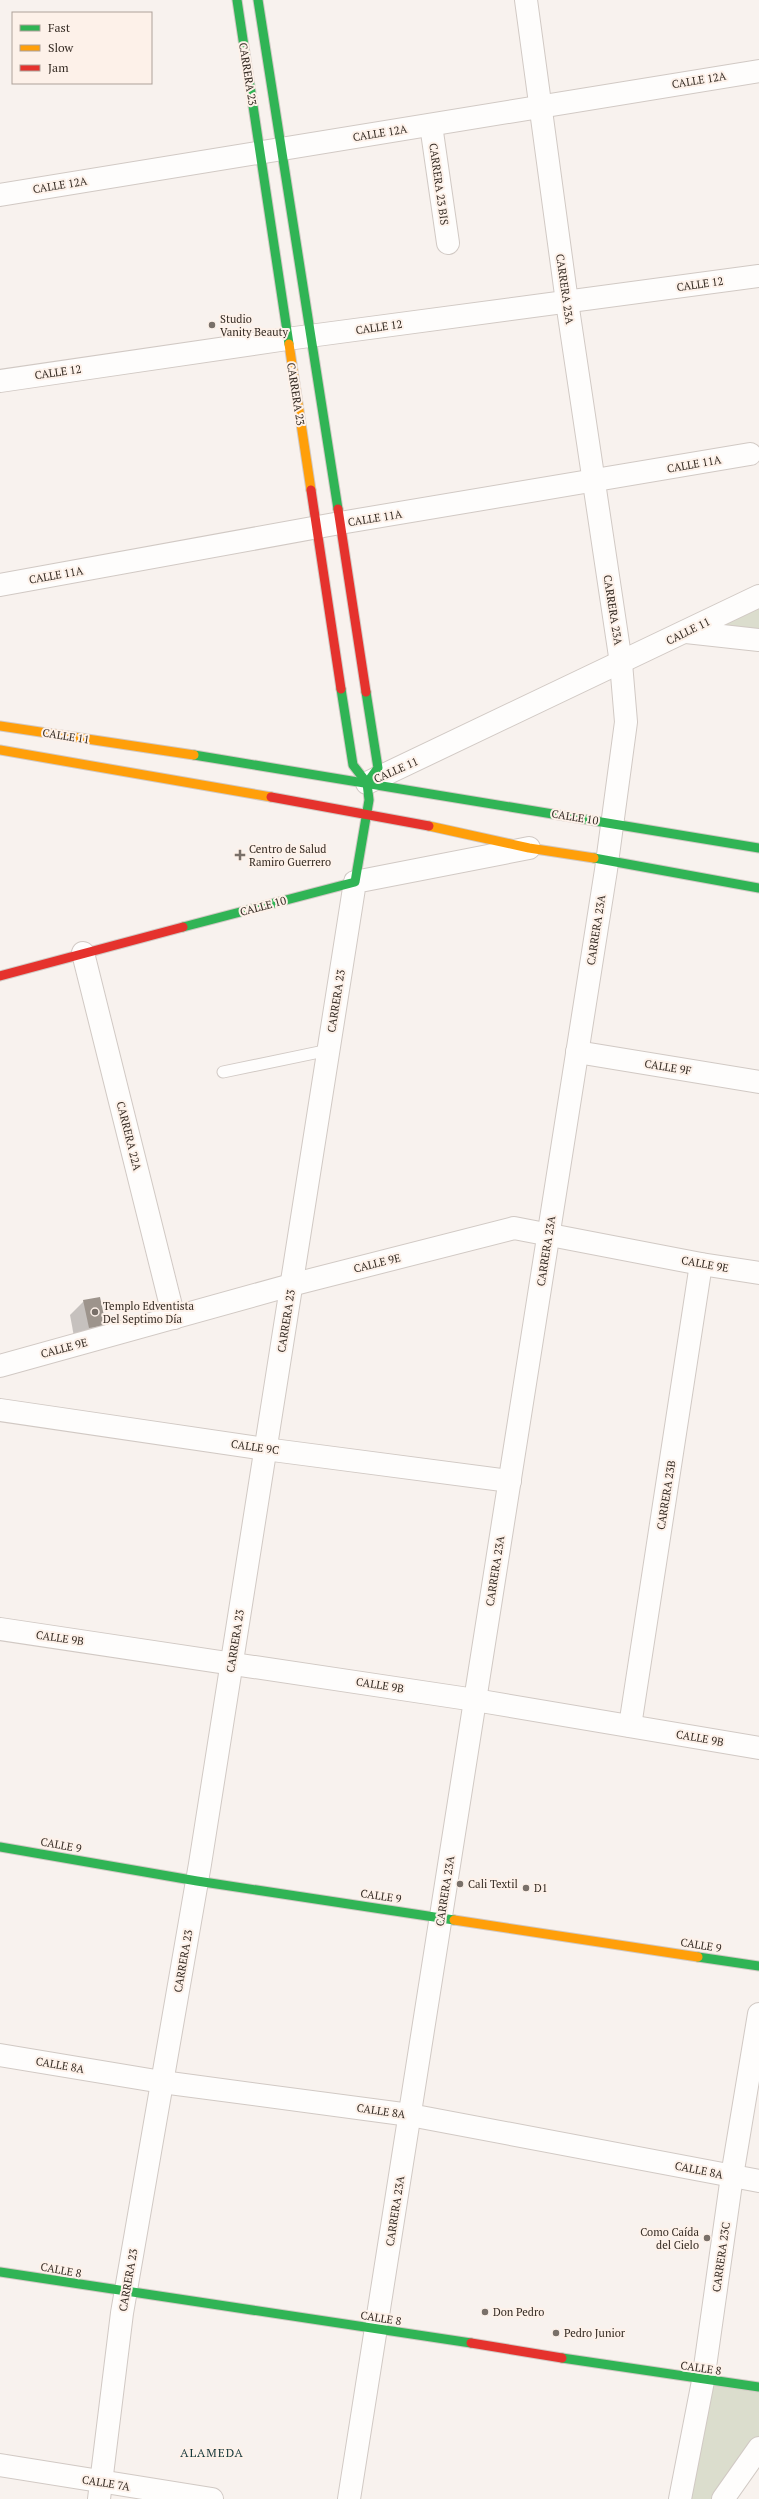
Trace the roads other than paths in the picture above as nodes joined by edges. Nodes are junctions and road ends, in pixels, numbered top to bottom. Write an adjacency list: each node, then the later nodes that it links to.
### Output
1 (236, 0): 7 (main road, CARRERA 23)
2 (258, 0): 7 (main road, CARRERA 23)
3 (526, 0): 5 (street, CARRERA 23A)
4 (759, 71): 5 (street, CALLE 12A)
5 (540, 106): 6 (street, CALLE 12A); 11 (street, CARRERA 23A)
6 (431, 125): 7 (street, CALLE 12A); 9 (street, CARRERA 23 BIS)
7 (272, 152): 8 (street, CALLE 12A); 12 (main road, CARRERA 23); 13 (main road, CARRERA 23)
8 (0, 195)
9 (448, 243)
10 (759, 276): 11 (street, CALLE 12)
11 (567, 302): 12 (street, CALLE 12); 16 (street, CARRERA 23A)
12 (312, 336): 13 (street, CALLE 12); 17 (main road, CARRERA 23)
13 (287, 339): 14 (street, CALLE 12); 18 (main road, CARRERA 23)
14 (0, 381)
15 (750, 454): 16 (street, CALLE 11A)
16 (593, 481): 17 (street, CALLE 11A); 23 (street, CARRERA 23A)
17 (340, 523): 18 (street, CALLE 11A); 26 (main road, CARRERA 23)
18 (317, 528): 19 (street, CALLE 11A); 26 (main road, CARRERA 23)
19 (0, 585)
20 (759, 596): 21 (street, CALLE 11)
21 (686, 632): 22 (street); 23 (street, CALLE 11)
22 (759, 640)
23 (621, 663): 26 (street, CALLE 11); 28 (street, CARRERA 23A)
24 (0, 726): 26 (main road, CALLE 11)
25 (0, 750): 27 (main road)
26 (367, 783): 27 (main road, CARRERA 23); 28 (main road, CALLE 10)
27 (367, 814): 29 (main road, CALLE 10); 32 (main road, CARRERA 23)
28 (612, 823): 30 (main road, CALLE 10); 31 (street, CARRERA 23A)
29 (529, 848): 31 (main road, CALLE 10); 32 (street, CALLE 10)
30 (759, 848)
31 (607, 860): 33 (main road, CALLE 10); 37 (street, CARRERA 23A)
32 (355, 882): 34 (main road, CALLE 10); 36 (street, CARRERA 23)
33 (759, 888)
34 (83, 954): 35 (main road, CALLE 10); 44 (street, CARRERA 22A)
35 (0, 976)
36 (329, 1050): 38 (lane); 43 (street, CARRERA 23)
37 (577, 1052): 39 (street, CALLE 9F); 40 (street, CARRERA 23A)
38 (223, 1072)
39 (759, 1082)
40 (549, 1233): 41 (street, CALLE 9E); 43 (street, CALLE 9E); 48 (street, CARRERA 23A)
41 (701, 1264): 42 (street, CALLE 9E); 52 (street, CARRERA 23B)
42 (759, 1273)
43 (291, 1285): 44 (street, CALLE 9E); 47 (street, CARRERA 23)
44 (174, 1318): 45 (street, CALLE 9E)
45 (0, 1366)
46 (0, 1410): 47 (street, CALLE 9C)
47 (265, 1449): 48 (street, CALLE 9C); 50 (street, CARRERA 23)
48 (510, 1481): 51 (street, CARRERA 23A)
49 (0, 1629): 50 (street, CALLE 9B)
50 (232, 1662): 51 (street, CALLE 9B); 55 (street, CARRERA 23)
51 (475, 1700): 52 (street, CALLE 9B); 56 (street, CARRERA 23A)
52 (630, 1726): 53 (street, CALLE 9B)
53 (759, 1748)
54 (0, 1846): 55 (main road, CALLE 9)
55 (197, 1881): 56 (main road, CALLE 9); 60 (street, CARRERA 23)
56 (441, 1917): 57 (main road, CALLE 9); 61 (street, CARRERA 23A)
57 (759, 1966)
58 (759, 2014): 62 (street, CARRERA 23C)
59 (0, 2055): 60 (street, CALLE 8A)
60 (162, 2082): 61 (street, CALLE 8A); 65 (street, CARRERA 23)
61 (410, 2115): 62 (street, CALLE 8A); 66 (street, CARRERA 23A)
62 (732, 2176): 63 (street, CALLE 8A); 67 (street, CARRERA 23C)
63 (759, 2181)
64 (0, 2272): 65 (main road, CALLE 8)
65 (126, 2293): 66 (main road, CALLE 8); 71 (street, CARRERA 23)
66 (376, 2328): 67 (main road, CALLE 8); 73 (street, CARRERA 23A)
67 (703, 2381): 68 (main road, CALLE 8); 74 (street, CARRERA 23C)
68 (759, 2387)
69 (759, 2448): 75 (street)
70 (0, 2466): 71 (street, CALLE 7A)
71 (101, 2491): 72 (street, CALLE 7A)
72 (212, 2499)
73 (349, 2499)
74 (680, 2499)
75 (723, 2499)

